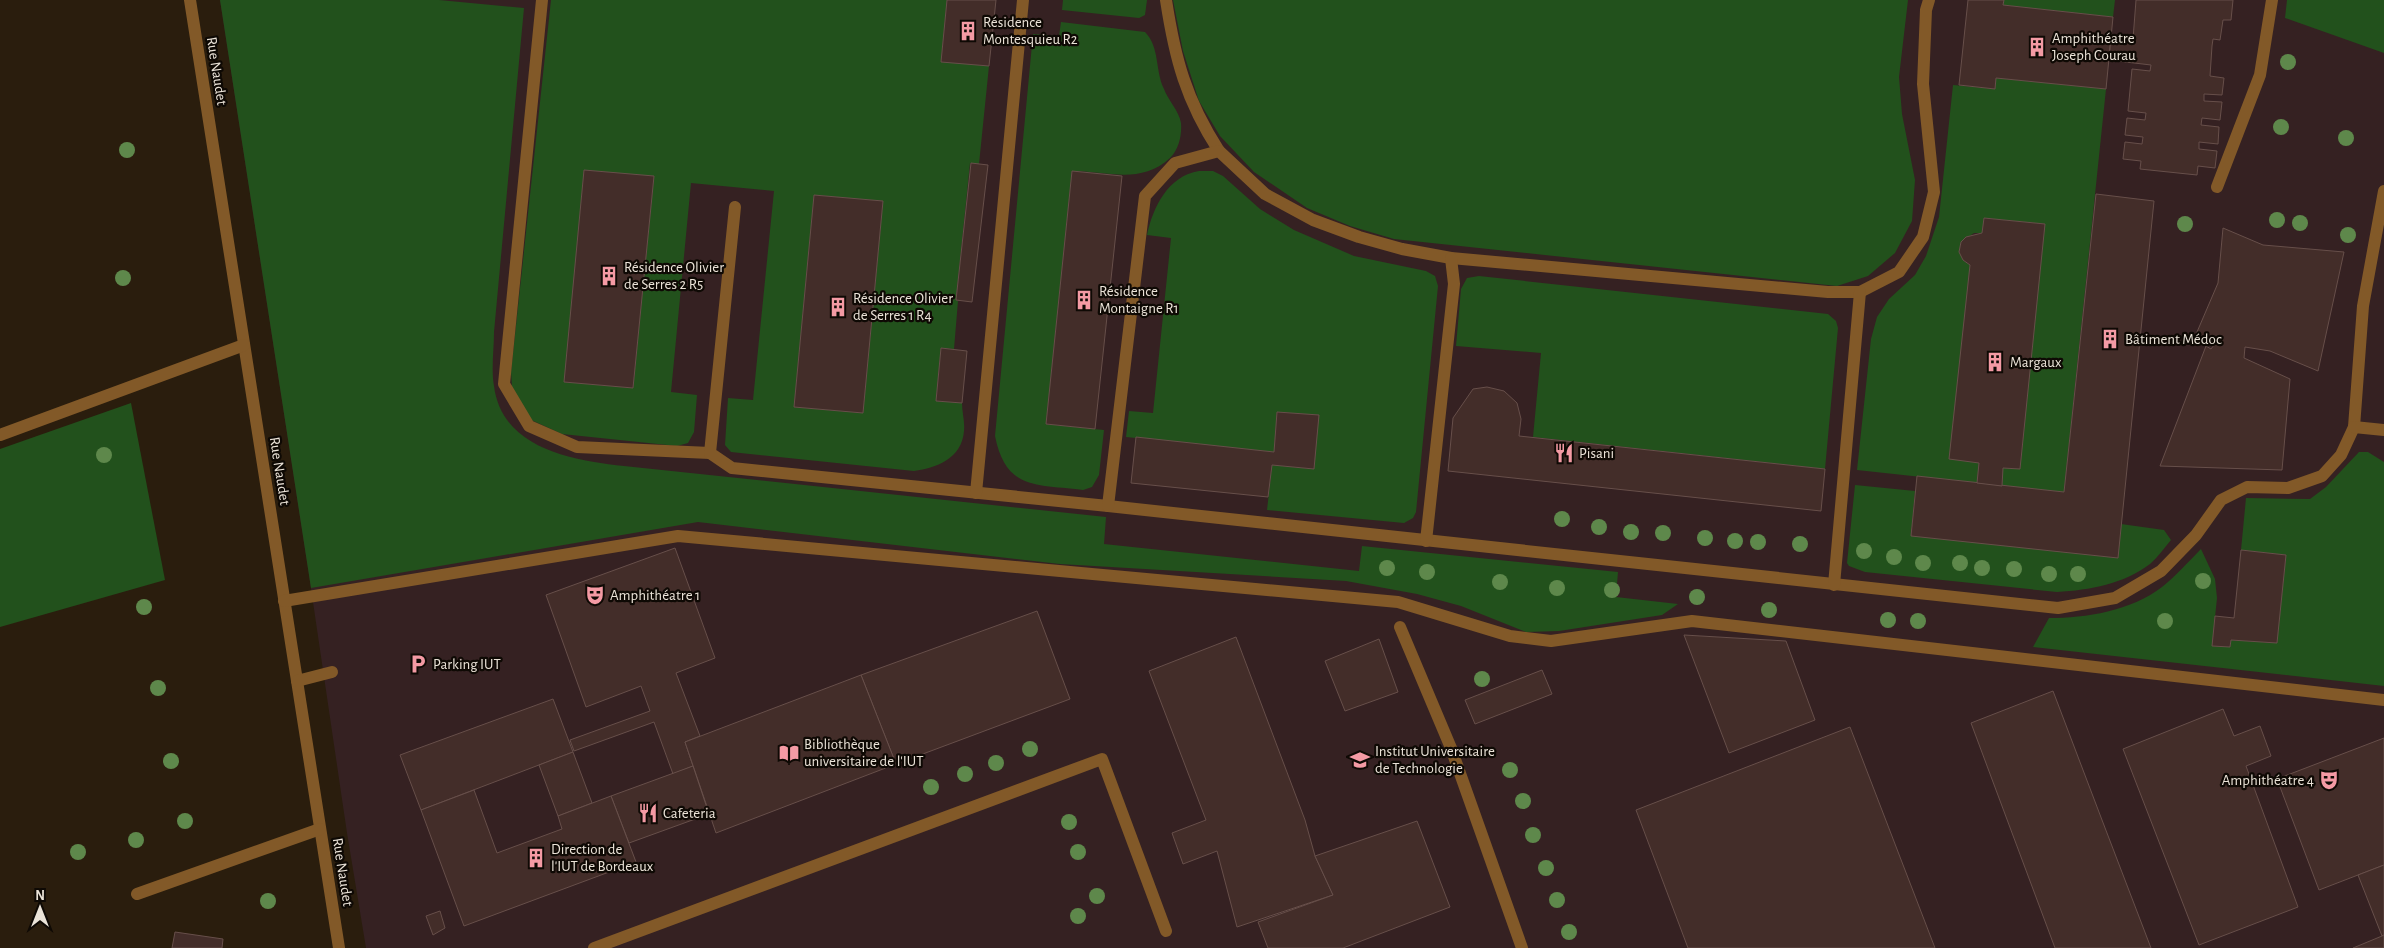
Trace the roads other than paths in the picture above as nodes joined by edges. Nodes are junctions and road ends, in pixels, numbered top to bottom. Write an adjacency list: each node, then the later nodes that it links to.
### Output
1 (190, 0): 13 (street, Rue Naudet)
2 (542, 0): 17 (street)
3 (1023, 0): 18 (street)
4 (1166, 0): 7 (street)
5 (1929, 0): 12 (street)
6 (2272, 0): 8 (street)
7 (1219, 151): 11 (street); 19 (street)
8 (2217, 186)
9 (2384, 191): 14 (street)
10 (735, 207): 17 (street)
11 (1451, 258): 12 (street); 20 (street)
12 (1860, 292): 21 (street)
13 (244, 344): 16 (street); 22 (street, Rue Naudet)
14 (2354, 427): 15 (street); 21 (street)
15 (2384, 430)
16 (0, 435)
17 (710, 453): 18 (street)
18 (976, 493): 19 (street)
19 (1108, 506): 20 (street)
20 (1426, 541): 21 (street)
21 (1834, 585)
22 (284, 601): 25 (street, Rue Naudet); 26 (street)
23 (1400, 627): 32 (street)
24 (332, 672): 25 (street)
25 (297, 681): 27 (street, Rue Naudet)
26 (2384, 700)
27 (320, 829): 28 (street); 30 (street, Rue Naudet)
28 (136, 894)
29 (1166, 931): 31 (street)
30 (339, 948)
31 (594, 948)
32 (1522, 948)

